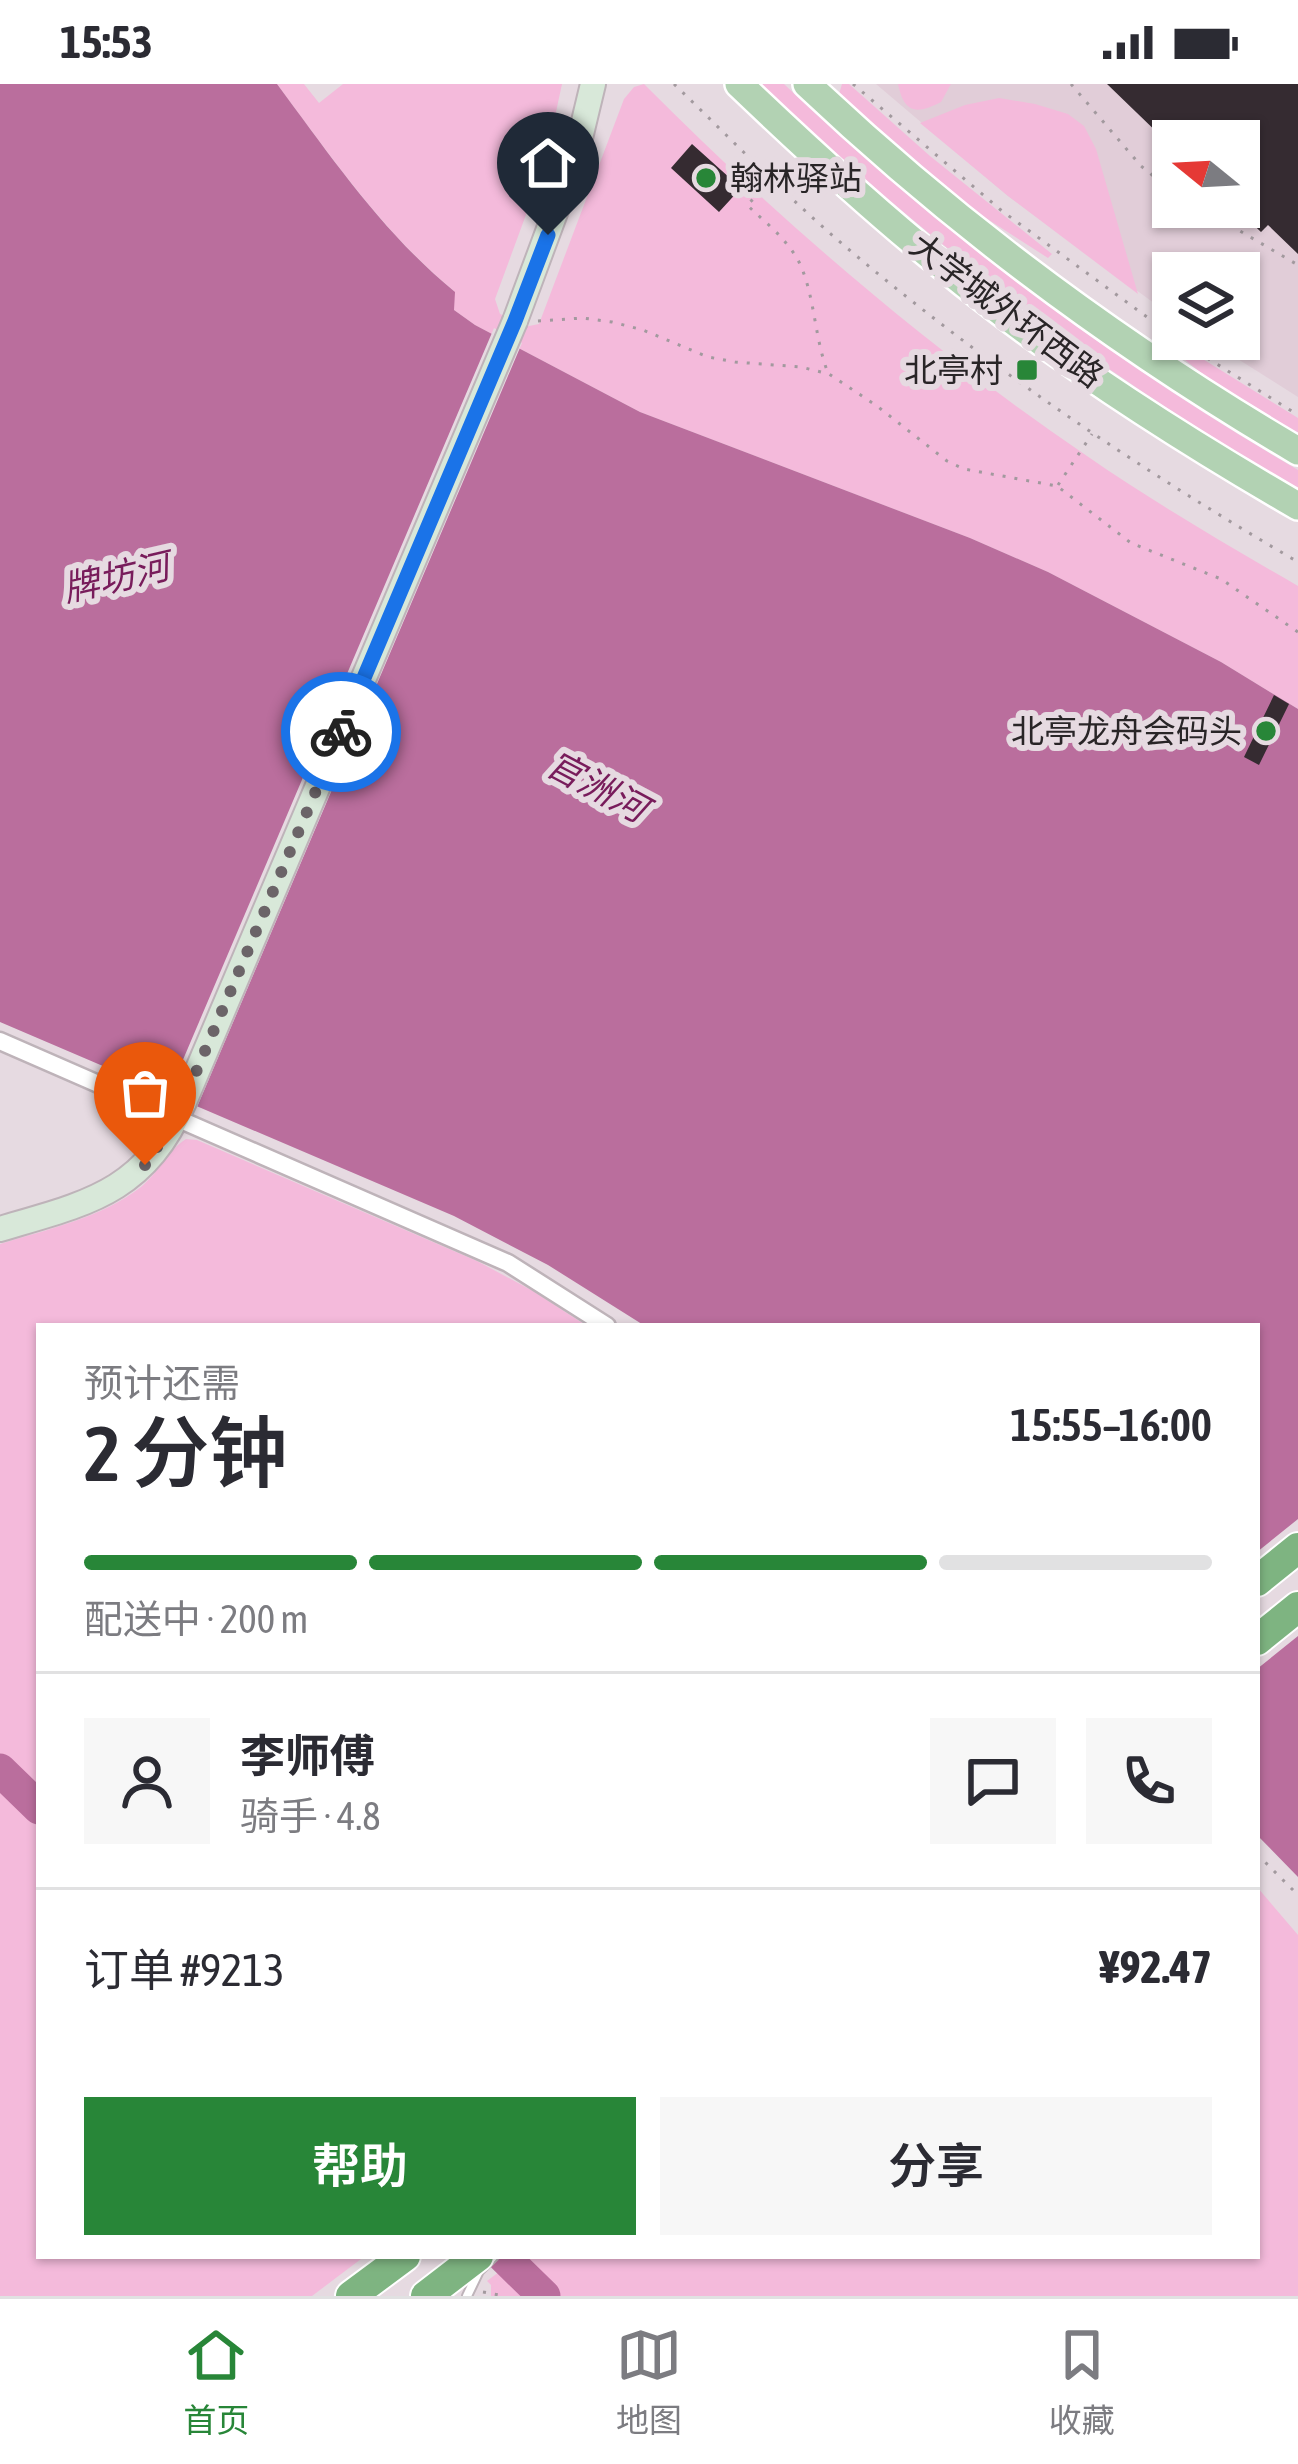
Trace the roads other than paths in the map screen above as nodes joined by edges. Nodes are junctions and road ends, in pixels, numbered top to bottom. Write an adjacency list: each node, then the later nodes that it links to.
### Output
1 (739, 84): 5 (main road, 大学城外环西路)
2 (812, 85): 4 (main road, 大学城外环西路)
3 (596, 90): 7 (main road, bridge)
4 (1294, 448)
5 (1298, 506)
6 (0, 1041): 7 (street)
7 (180, 1110): 8 (main road); 9 (street)
8 (0, 1229)
9 (602, 1323)
10 (1298, 1548): 11 (highway)
11 (1260, 1579)
12 (1298, 1607): 13 (highway)
13 (1260, 1638)
14 (401, 2259): 17 (highway)
15 (484, 2259): 18 (highway)
16 (486, 2259): 19 (lane)
17 (351, 2296)
18 (426, 2296)
19 (467, 2296)

